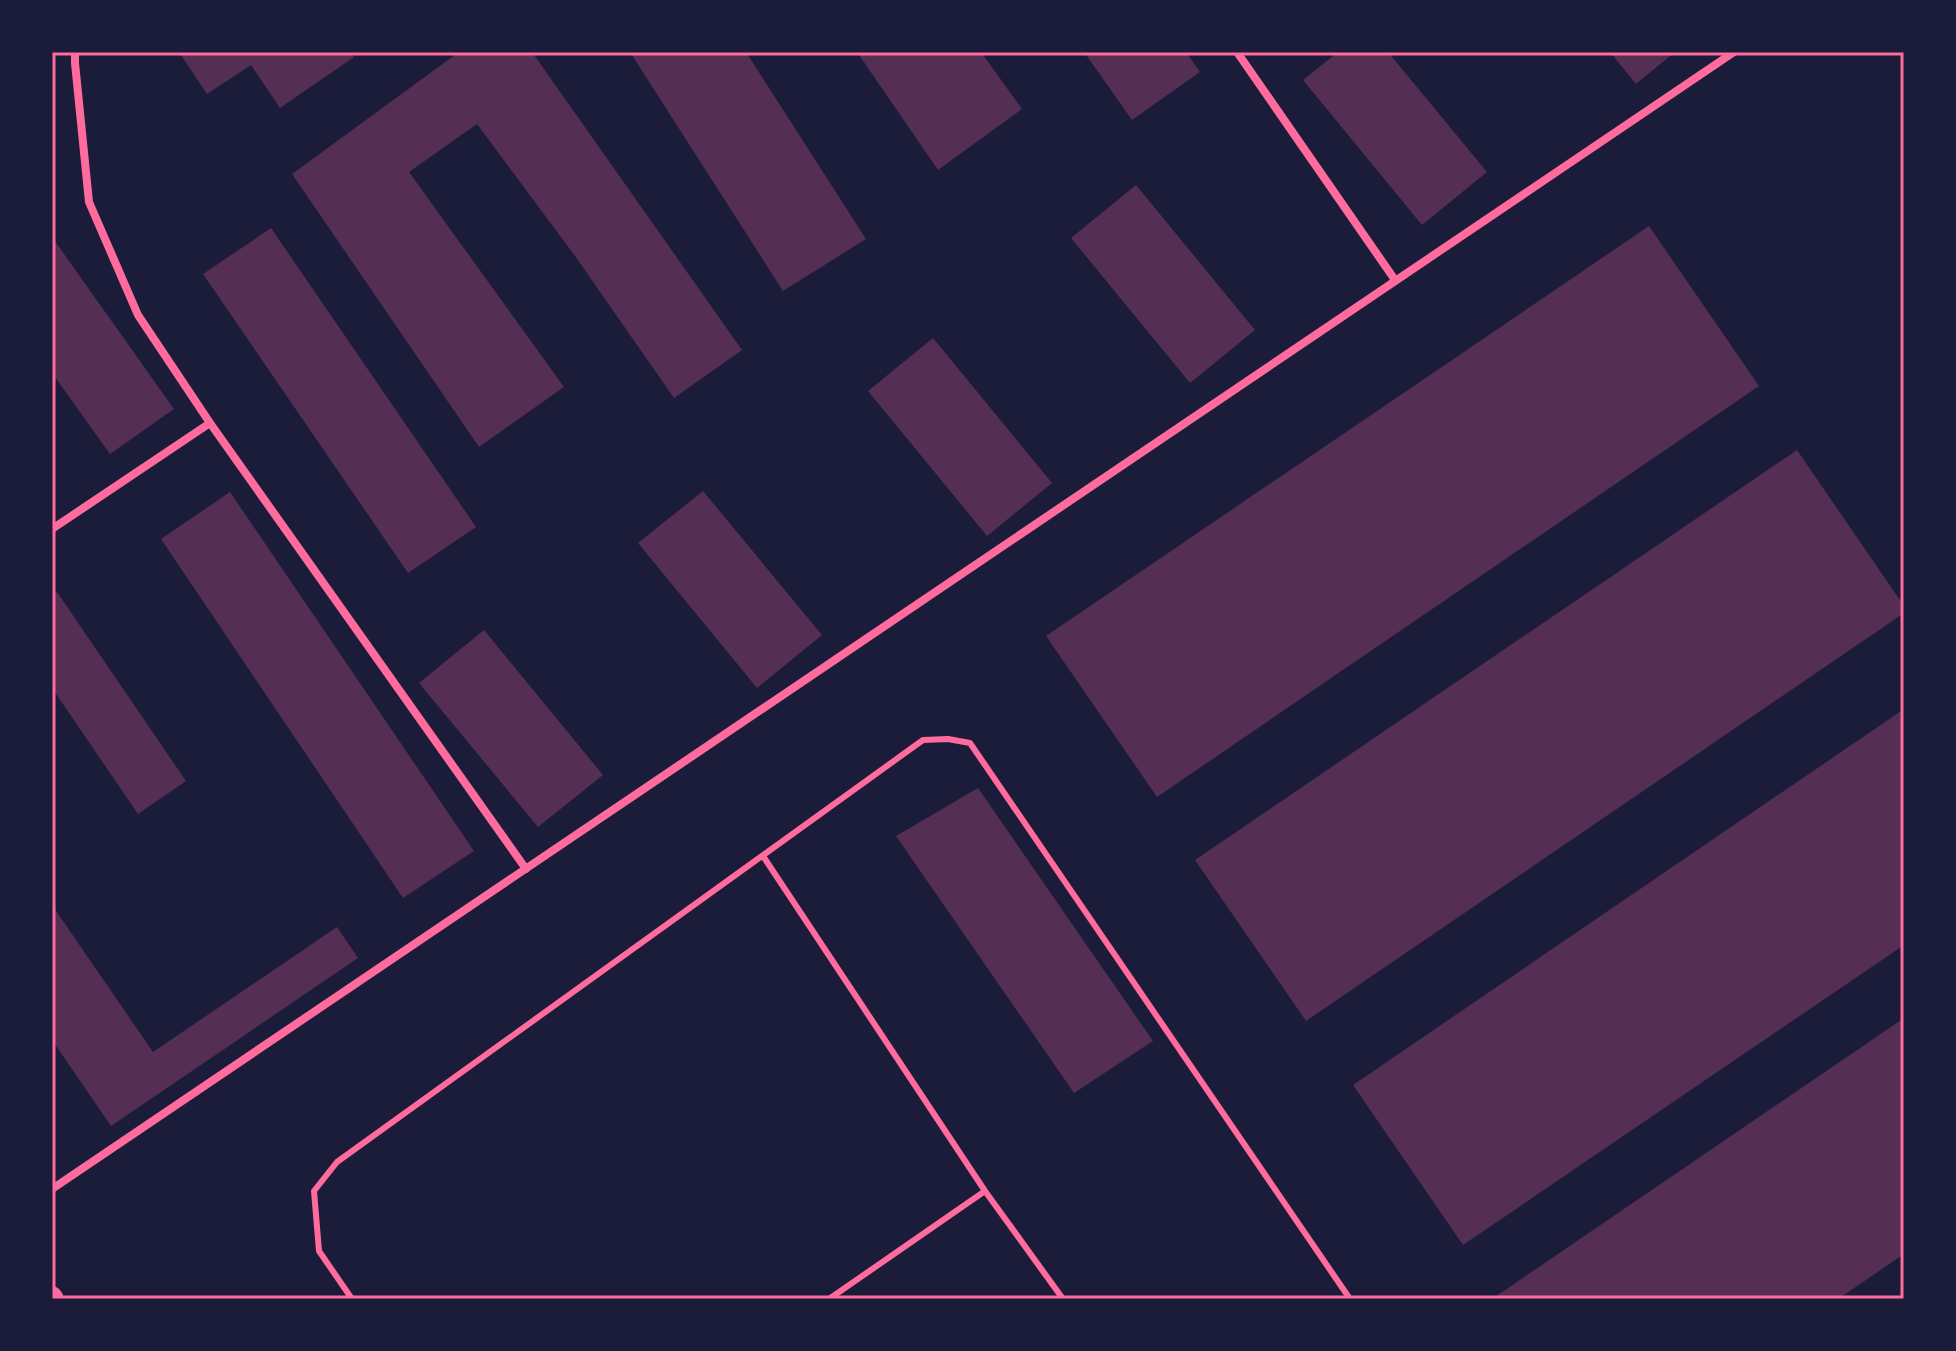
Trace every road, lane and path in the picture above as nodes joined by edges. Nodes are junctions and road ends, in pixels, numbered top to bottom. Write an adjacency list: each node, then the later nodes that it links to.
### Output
1 (75, 52): 5 (street)
2 (1237, 52): 4 (street)
3 (1734, 52): 4 (street)
4 (1395, 280): 8 (street)
5 (210, 423): 6 (street); 8 (street)
6 (52, 529)
7 (763, 856): 10 (lane); 11 (lane); 14 (lane)
8 (526, 869): 9 (street)
9 (52, 1189)
10 (985, 1191): 12 (lane); 13 (lane)
11 (352, 1299)
12 (829, 1299)
13 (1063, 1299)
14 (1350, 1299)

